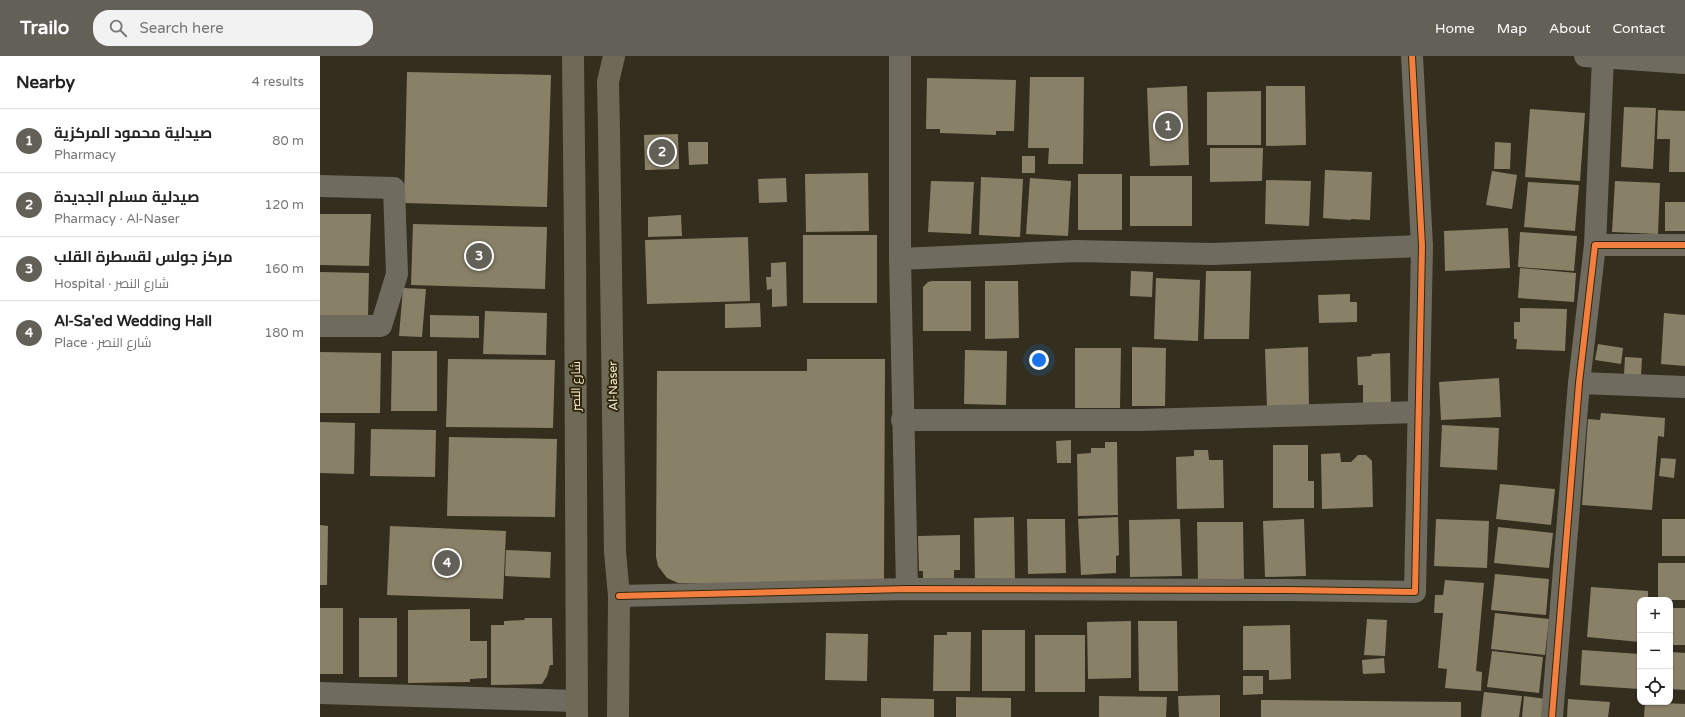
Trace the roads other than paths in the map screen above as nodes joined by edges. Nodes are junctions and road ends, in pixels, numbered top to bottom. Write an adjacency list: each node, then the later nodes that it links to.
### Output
1 (573, 56): 20 (main road, شارع النصر)
2 (614, 56): 18 (main road, Al-Naser)
3 (900, 56): 11 (street)
4 (1412, 56): 9 (street)
5 (1594, 57): 6 (street); 10 (street)
6 (1685, 63)
7 (320, 186): 12 (street)
8 (1685, 245): 10 (street)
9 (1422, 246): 11 (street); 15 (street)
10 (1595, 246): 13 (street)
11 (900, 259): 16 (street)
12 (320, 326)
13 (1580, 383): 14 (street); 22 (street)
14 (1685, 387)
15 (1419, 412): 16 (street); 17 (street)
16 (902, 420): 17 (street)
17 (907, 589): 18 (street)
18 (619, 596): 21 (main road, Al-Naser)
19 (320, 693): 20 (street)
20 (577, 709)
21 (618, 717)
22 (1552, 717)

